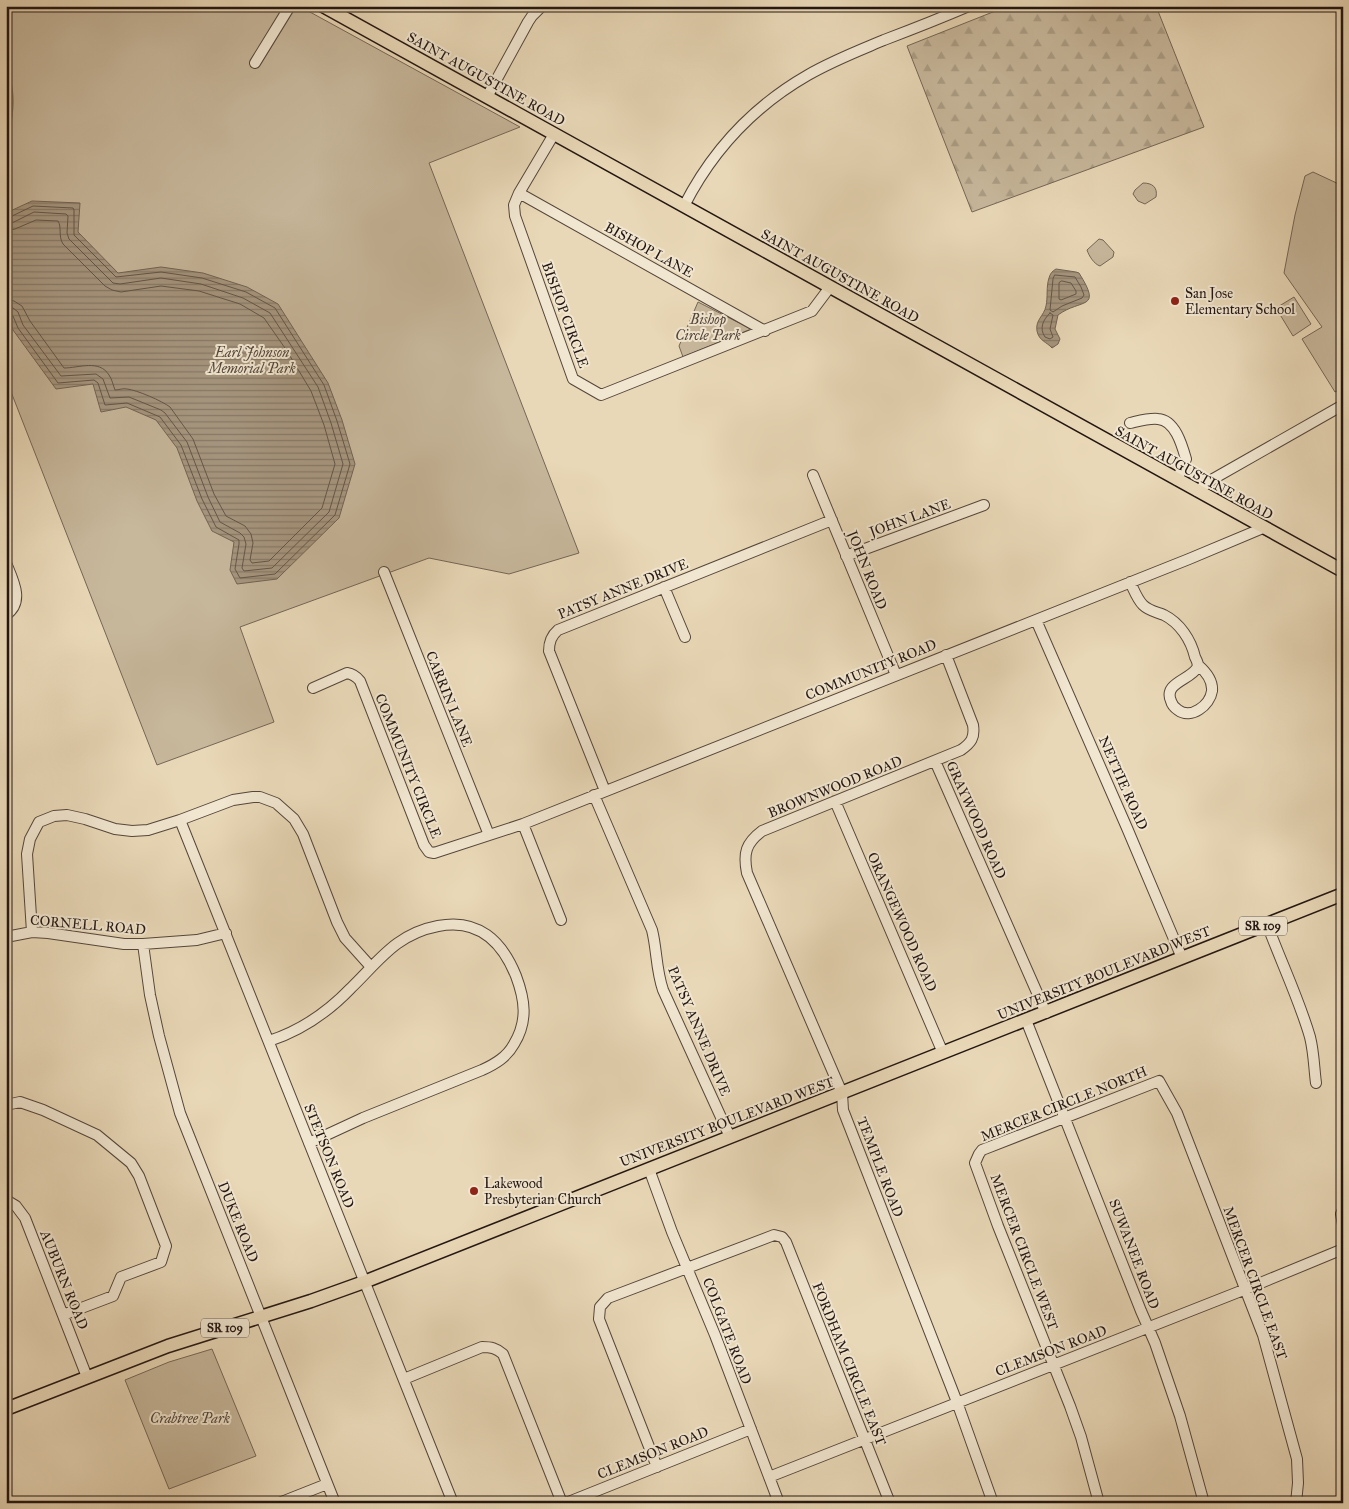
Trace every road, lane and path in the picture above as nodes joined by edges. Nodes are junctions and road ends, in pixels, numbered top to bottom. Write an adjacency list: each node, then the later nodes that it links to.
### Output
1 (290, 6): 5 (street)
2 (324, 6): 6 (main road, SAINT AUGUSTINE ROAD)
3 (542, 6): 6 (street)
4 (969, 6): 9 (street)
5 (255, 64)
6 (487, 97): 7 (main road, SAINT AUGUSTINE ROAD)
7 (554, 134): 8 (street, BISHOP CIRCLE); 9 (main road, SAINT AUGUSTINE ROAD)
8 (519, 193): 11 (street, BISHOP LANE); 11 (street, BISHOP CIRCLE)
9 (684, 206): 10 (main road, SAINT AUGUSTINE ROAD)
10 (830, 287): 11 (street, BISHOP CIRCLE); 15 (main road, SAINT AUGUSTINE ROAD)
11 (765, 331)
12 (1343, 405): 16 (street)
13 (1130, 423): 15 (street)
14 (813, 475): 18 (street, JOHN ROAD)
15 (1177, 480): 16 (main road, SAINT AUGUSTINE ROAD)
16 (1197, 492): 19 (main road, SAINT AUGUSTINE ROAD)
17 (984, 505): 20 (street, JOHN LANE)
18 (832, 520): 20 (street, JOHN ROAD); 25 (street, PATSY ANNE DRIVE)
19 (1263, 528): 22 (main road, SAINT AUGUSTINE ROAD); 24 (street, COMMUNITY ROAD)
20 (846, 556): 31 (street, JOHN ROAD)
21 (6, 563): 26 (street)
22 (1343, 571)
23 (384, 572): 39 (street, CARRIN LANE)
24 (1130, 582): 27 (street, COMMUNITY ROAD); 30 (street)
25 (664, 587): 28 (street); 34 (street, PATSY ANNE DRIVE)
26 (6, 614)
27 (1036, 620): 29 (street, COMMUNITY ROAD); 48 (street, NETTIE ROAD)
28 (685, 637)
29 (946, 655): 31 (street, COMMUNITY ROAD); 33 (street, GRAYWOOD ROAD)
30 (1198, 665): 30 (street)
31 (896, 676): 34 (street, COMMUNITY ROAD)
32 (313, 688): 39 (street, COMMUNITY CIRCLE)
33 (935, 761): 36 (street, BROWNWOOD ROAD); 50 (street, GRAYWOOD ROAD)
34 (605, 791): 35 (street, COMMUNITY ROAD)
35 (594, 795): 38 (street, COMMUNITY ROAD); 59 (street, PATSY ANNE DRIVE)
36 (835, 801): 40 (street, BROWNWOOD ROAD); 53 (street, ORANGEWOOD ROAD)
37 (180, 820): 44 (street); 45 (street, STETSON ROAD); 49 (street)
38 (523, 824): 39 (street, COMMUNITY ROAD); 42 (street)
39 (489, 836)
40 (749, 844): 56 (street, TEMPLE ROAD)
41 (1343, 894): 43 (main road, UNIVERSITY BOULEVARD WEST / SR 109)
42 (561, 920)
43 (1267, 924): 48 (main road, UNIVERSITY BOULEVARD WEST / SR 109); 55 (street)
44 (32, 932): 46 (street, CORNELL ROAD); 47 (street, CORNELL ROAD)
45 (226, 933): 47 (street, CORNELL ROAD); 52 (street, STETSON ROAD)
46 (6, 937)
47 (143, 944): 71 (street, DUKE ROAD)
48 (1182, 958): 50 (main road, UNIVERSITY BOULEVARD WEST / SR 109)
49 (371, 967): 52 (street); 60 (street)
50 (1046, 1013): 51 (main road, UNIVERSITY BOULEVARD WEST / SR 109)
51 (1026, 1020): 53 (main road, UNIVERSITY BOULEVARD WEST / SR 109); 58 (street, SUWANEE ROAD)
52 (269, 1041): 60 (street, STETSON ROAD)
53 (943, 1053): 56 (main road, UNIVERSITY BOULEVARD WEST / SR 109)
54 (1159, 1081): 58 (street, MERCER CIRCLE NORTH); 69 (street, MERCER CIRCLE EAST)
55 (1316, 1083)
56 (842, 1093): 59 (main road, UNIVERSITY BOULEVARD WEST / SR 109); 76 (street, TEMPLE ROAD)
57 (6, 1105): 70 (street)
58 (1065, 1118): 61 (street, MERCER CIRCLE NORTH); 72 (street, SUWANEE ROAD)
59 (730, 1137): 62 (main road, UNIVERSITY BOULEVARD WEST / SR 109)
60 (309, 1143): 68 (street, STETSON ROAD)
61 (978, 1154): 73 (street, MERCER CIRCLE WEST)
62 (649, 1169): 67 (street, COLGATE ROAD); 68 (main road, UNIVERSITY BOULEVARD WEST / SR 109)
63 (6, 1200): 70 (street, AUBURN ROAD)
64 (1343, 1210): 65 (street)
65 (1343, 1225)
66 (1343, 1249): 69 (street, CLEMSON ROAD)
67 (687, 1267): 78 (street, COLGATE ROAD); 79 (street, FORDHAM CIRCLE EAST); 80 (street)
68 (364, 1282): 71 (main road, UNIVERSITY BOULEVARD WEST / SR 109); 75 (street, STETSON ROAD)
69 (1246, 1289): 72 (street, CLEMSON ROAD); 93 (street, MERCER CIRCLE EAST)
70 (63, 1315): 74 (street, AUBURN ROAD)
71 (261, 1316): 74 (main road, UNIVERSITY BOULEVARD WEST / SR 109); 82 (street, DUKE ROAD)
72 (1148, 1328): 73 (street, CLEMSON ROAD); 92 (street, SUWANEE ROAD)
73 (1054, 1365): 76 (street, CLEMSON ROAD); 91 (street, MERCER CIRCLE WEST)
74 (87, 1377): 77 (main road, UNIVERSITY BOULEVARD WEST / SR 109)
75 (404, 1379): 85 (street, STETSON ROAD); 86 (street)
76 (957, 1402): 79 (street, CLEMSON ROAD); 90 (street, TEMPLE ROAD)
77 (6, 1409)
78 (751, 1430): 80 (street, CLEMSON ROAD); 81 (street, COLGATE ROAD)
79 (864, 1440): 81 (street, CLEMSON ROAD); 89 (street, FORDHAM CIRCLE EAST)
80 (657, 1467): 87 (street, CLEMSON ROAD)
81 (769, 1477): 88 (street, COLGATE ROAD)
82 (327, 1484): 83 (street); 84 (street, DUKE ROAD)
83 (279, 1503)
84 (335, 1503)
85 (453, 1503)
86 (562, 1503)
87 (566, 1503)
88 (779, 1503)
89 (890, 1503)
90 (993, 1503)
91 (1099, 1503)
92 (1204, 1503)
93 (1296, 1503)

